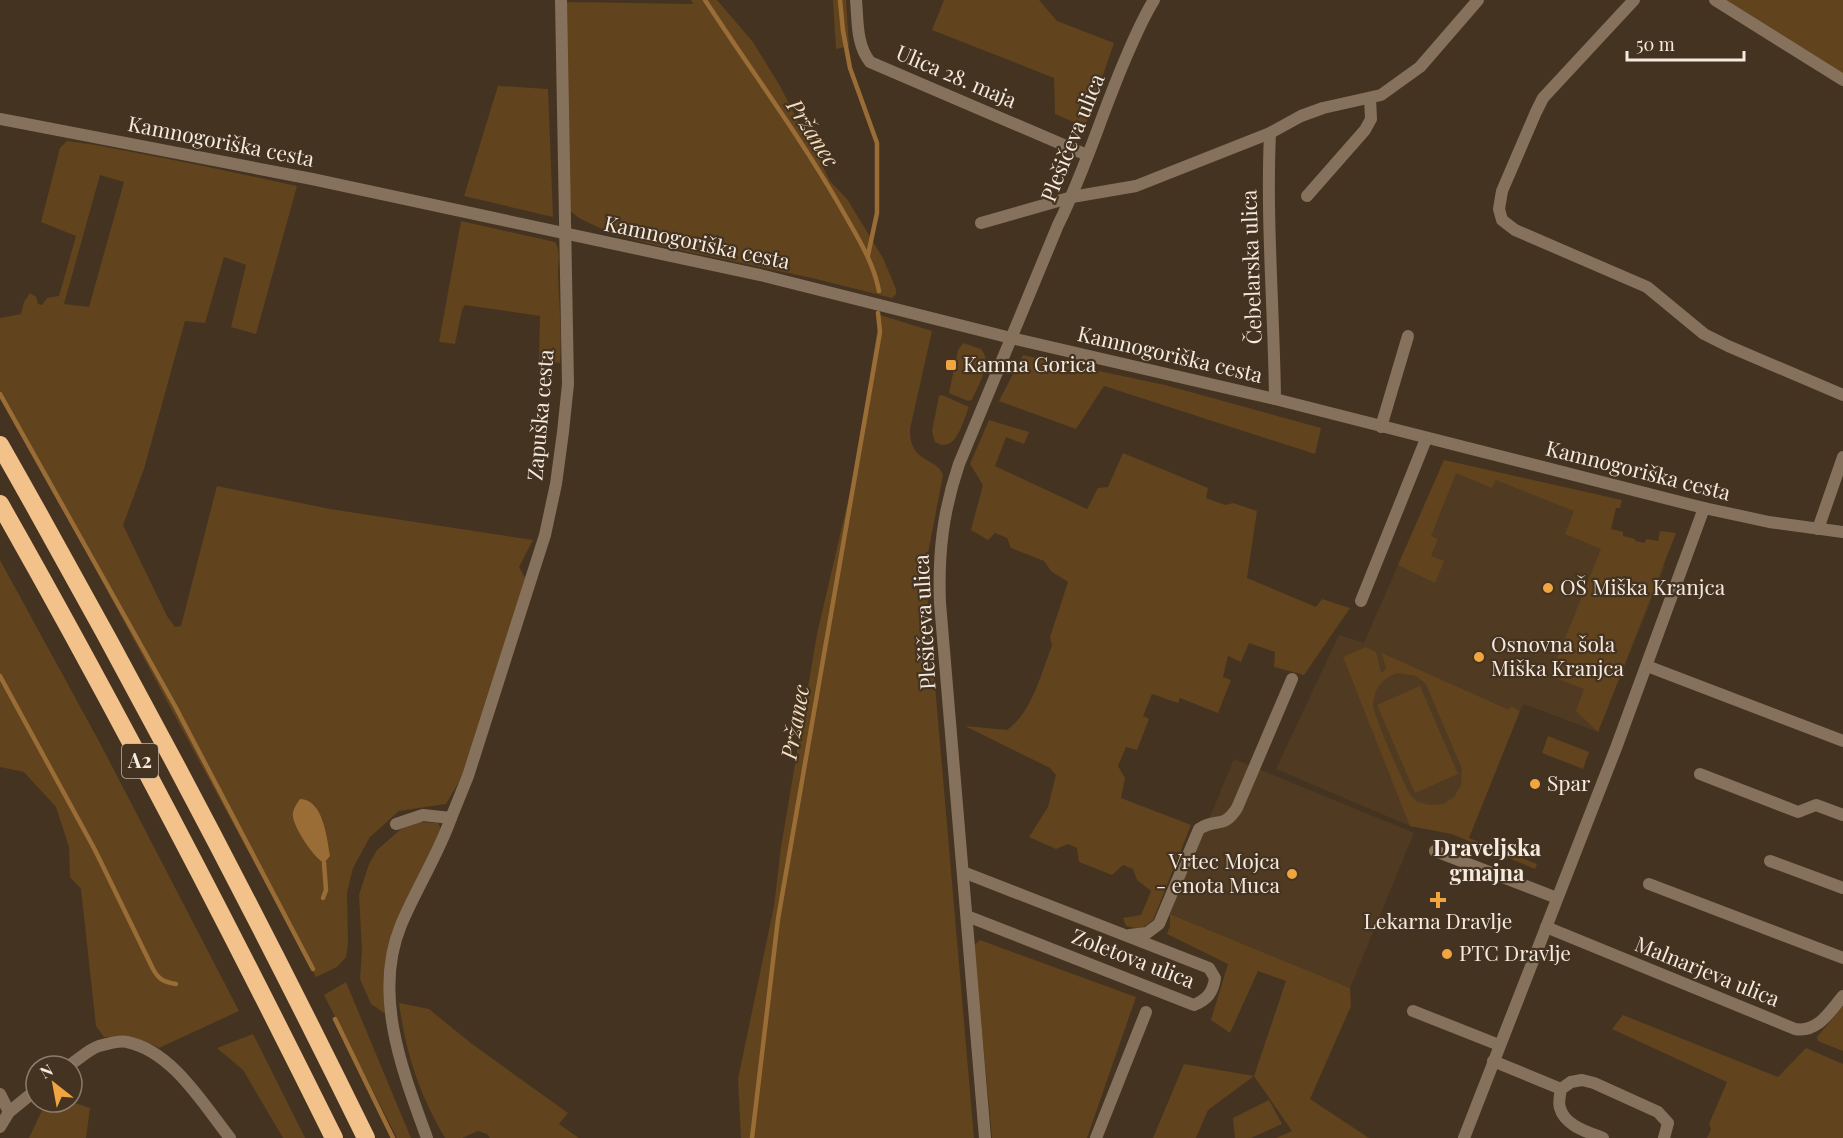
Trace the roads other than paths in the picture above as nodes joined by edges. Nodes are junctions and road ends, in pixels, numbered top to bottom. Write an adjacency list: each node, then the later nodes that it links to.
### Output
1 (561, 0): 15 (street, Zapuška cesta)
2 (856, 0): 11 (street, Ulica 28. maja)
3 (1154, 0): 11 (street, Plešičeva ulica)
4 (1478, 0): 8 (street)
5 (1634, 0): 18 (street)
6 (1715, 0): 7 (street)
7 (1843, 80)
8 (1370, 98): 10 (street); 12 (street)
9 (0, 120): 15 (street, Kamnogoriška cesta)
10 (1270, 133): 13 (street); 19 (street, Čebelarska ulica)
11 (1087, 155): 13 (street, Plešičeva ulica)
12 (1307, 196)
13 (1072, 197): 14 (street); 17 (street, Plešičeva ulica)
14 (981, 223)
15 (566, 234): 17 (street, Kamnogoriška cesta); 34 (street, Zapuška cesta)
16 (1408, 336): 20 (street)
17 (1011, 338): 19 (street, Kamnogoriška cesta); 38 (street, Plešičeva ulica)
18 (1843, 395)
19 (1275, 399): 20 (street, Kamnogoriška cesta)
20 (1381, 427): 21 (street, Kamnogoriška cesta)
21 (1426, 439): 25 (street, Kamnogoriška cesta); 28 (street)
22 (0, 445): 59 (highway, A2)
23 (1843, 457): 26 (street)
24 (0, 504): 58 (highway, A2)
25 (1704, 508): 26 (street, Kamnogoriška cesta); 29 (street)
26 (1818, 529): 27 (street, Kamnogoriška cesta)
27 (1843, 532)
28 (1361, 601)
29 (1647, 666): 31 (street); 41 (street)
30 (1292, 679): 44 (street, Zoletova ulica)
31 (1843, 741)
32 (1700, 774): 33 (street)
33 (1843, 815)
34 (451, 818): 35 (street); 60 (street, Zapuška cesta)
35 (396, 824)
36 (1435, 851): 41 (street)
37 (1770, 861): 40 (street)
38 (963, 872): 42 (street, Plešičeva ulica); 44 (street, Zoletova ulica)
39 (1649, 884): 45 (street)
40 (1843, 888)
41 (1557, 898): 43 (street)
42 (967, 916): 44 (street, Zoletova ulica); 61 (street, Plešičeva ulica)
43 (1546, 927): 46 (street, Malnarjeva ulica); 49 (street)
44 (1129, 936)
45 (1843, 958)
46 (1843, 996)
47 (1413, 1011): 49 (street)
48 (1146, 1012): 62 (street)
49 (1499, 1045): 51 (street)
50 (84, 1055): 57 (street)
51 (1493, 1061): 52 (street); 63 (street)
52 (1561, 1089): 64 (street); 65 (street)
53 (0, 1094): 55 (street)
54 (24, 1100): 55 (street)
55 (9, 1112): 56 (street)
56 (0, 1127)
57 (230, 1138)
58 (334, 1138)
59 (366, 1138)
60 (427, 1138)
61 (985, 1138)
62 (1096, 1138)
63 (1464, 1138)
64 (1603, 1138)
65 (1664, 1138)

